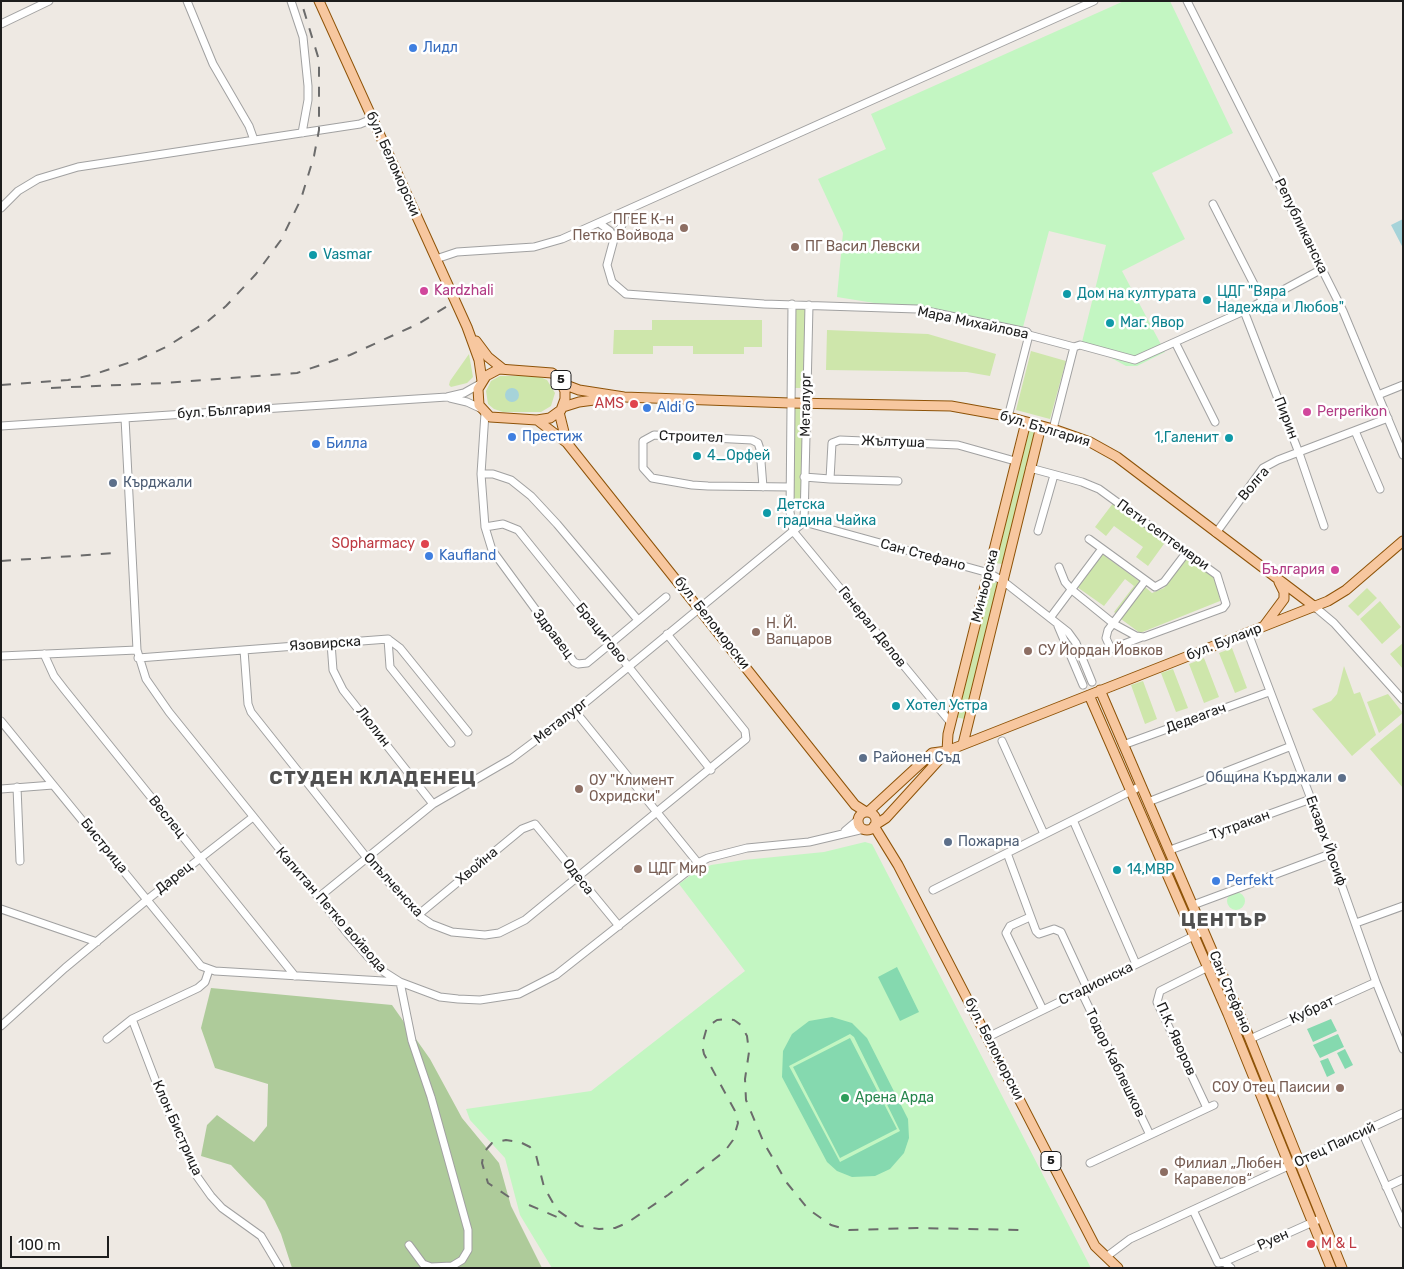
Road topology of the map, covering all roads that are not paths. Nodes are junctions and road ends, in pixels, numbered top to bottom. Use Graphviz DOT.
graph roads {
  1 [pos="49,1"];
  2 [pos="187,1"];
  3 [pos="291,1"];
  4 [pos="319,1"];
  5 [pos="1094,1"];
  6 [pos="1187,1"];
  7 [pos="1,24"];
  8 [pos="372,119"];
  9 [pos="302,133"];
  10 [pos="254,140"];
  11 [pos="1213,204"];
  12 [pos="1,208"];
  13 [pos="626,211"];
  14 [pos="599,223"];
  15 [pos="614,239"];
  16 [pos="436,259"];
  17 [pos="1322,268"];
  18 [pos="1262,300"];
  19 [pos="792,304"];
  20 [pos="809,305"];
  21 [pos="1244,311"];
  22 [pos="467,328"];
  23 [pos="1029,335"];
  24 [pos="1176,342"];
  25 [pos="1074,347"];
  26 [pos="503,369"];
  27 [pos="481,383"];
  28 [pos="563,384"];
  29 [pos="1403,385"];
  30 [pos="1378,395"];
  31 [pos="624,396"];
  32 [pos="447,397"];
  33 [pos="790,403"];
  34 [pos="807,404"];
  35 [pos="561,409"];
  36 [pos="484,412"];
  37 [pos="1008,417"];
  38 [pos="126,418"];
  39 [pos="496,418"];
  40 [pos="1388,418"];
  41 [pos="537,420"];
  42 [pos="1026,422"];
  43 [pos="1214,422"];
  44 [pos="1,426"];
  45 [pos="1041,426"];
  46 [pos="1052,429"];
  47 [pos="1356,431"];
  48 [pos="486,432"];
  49 [pos="567,443"];
  50 [pos="1299,453"];
  51 [pos="1403,455"];
  52 [pos="1015,461"];
  53 [pos="1030,468"];
  54 [pos="482,474"];
  55 [pos="1054,475"];
  56 [pos="804,476"];
  57 [pos="830,479"];
  58 [pos="898,482"];
  59 [pos="763,487"];
  60 [pos="790,487"];
  61 [pos="1380,489"];
  62 [pos="804,522"];
  63 [pos="1324,526"];
  64 [pos="485,530"];
  65 [pos="793,531"];
  66 [pos="1038,531"];
  67 [pos="1216,533"];
  68 [pos="1089,539"];
  69 [pos="1403,541"];
  70 [pos="1101,550"];
  71 [pos="1186,553"];
  72 [pos="1059,567"];
  73 [pos="988,573"];
  74 [pos="1278,579"];
  75 [pos="1003,581"];
  76 [pos="1145,581"];
  77 [pos="1072,590"];
  78 [pos="666,597"];
  79 [pos="1315,607"];
  80 [pos="700,608"];
  81 [pos="1050,618"];
  82 [pos="638,620"];
  83 [pos="1057,623"];
  84 [pos="1114,624"];
  85 [pos="1263,627"];
  86 [pos="1248,633"];
  87 [pos="667,634"];
  88 [pos="1144,637"];
  89 [pos="388,639"];
  90 [pos="331,643"];
  91 [pos="610,644"];
  92 [pos="137,650"];
  93 [pos="244,650"];
  94 [pos="44,654"];
  95 [pos="1,656"];
  96 [pos="138,658"];
  97 [pos="628,666"];
  98 [pos="1092,682"];
  99 [pos="1083,685"];
  100 [pos="1100,690"];
  101 [pos="1269,692"];
  102 [pos="1089,695"];
  103 [pos="1403,700"];
  104 [pos="575,711"];
  105 [pos="2,722"];
  106 [pos="951,724"];
  107 [pos="468,732"];
  108 [pos="1002,741"];
  109 [pos="450,743"];
  110 [pos="963,744"];
  111 [pos="1123,745"];
  112 [pos="1289,747"];
  113 [pos="948,751"];
  114 [pos="711,770"];
  115 [pos="53,784"];
  116 [pos="1141,786"];
  117 [pos="17,787"];
  118 [pos="1,789"];
  119 [pos="1131,790"];
  120 [pos="1311,799"];
  121 [pos="1148,802"];
  122 [pos="433,804"];
  123 [pos="855,805"];
  124 [pos="656,812"];
  125 [pos="867,812"];
  126 [pos="253,817"];
  127 [pos="858,819"];
  128 [pos="1073,820"];
  129 [pos="539,826"];
  130 [pos="874,826"];
  131 [pos="864,829"];
  132 [pos="838,834"];
  133 [pos="1044,834"];
  134 [pos="1170,850"];
  135 [pos="1007,853"];
  136 [pos="1330,854"];
  137 [pos="200,858"];
  138 [pos="367,858"];
  139 [pos="20,861"];
  140 [pos="698,863"];
  141 [pos="578,876"];
  142 [pos="933,890"];
  143 [pos="319,898"];
  144 [pos="148,899"];
  145 [pos="1193,905"];
  146 [pos="1403,906"];
  147 [pos="1,909"];
  148 [pos="418,915"];
  149 [pos="1030,917"];
  150 [pos="1356,923"];
  151 [pos="619,926"];
  152 [pos="1204,931"];
  153 [pos="1194,936"];
  154 [pos="97,942"];
  155 [pos="1136,964"];
  156 [pos="1208,967"];
  157 [pos="209,970"];
  158 [pos="295,976"];
  159 [pos="400,982"];
  160 [pos="1376,982"];
  161 [pos="1084,989"];
  162 [pos="1043,1010"];
  163 [pos="132,1019"];
  164 [pos="1,1026"];
  165 [pos="988,1037"];
  166 [pos="1250,1038"];
  167 [pos="107,1039"];
  168 [pos="1402,1044"];
  169 [pos="1262,1083"];
  170 [pos="1403,1113"];
  171 [pos="1362,1132"];
  172 [pos="1150,1135"];
  173 [pos="1090,1163"];
  174 [pos="1295,1164"];
  175 [pos="1403,1179"];
  176 [pos="1386,1187"];
  177 [pos="1193,1210"];
  178 [pos="1317,1220"];
  179 [pos="1403,1224"];
  180 [pos="408,1245"];
  181 [pos="1106,1257"];
  182 [pos="1218,1264"];
  183 [pos="280,1268"];
  184 [pos="1118,1268"];
  185 [pos="1231,1268"];
  186 [pos="1332,1268"];
  187 [pos="1342,1268"];
  1 -- 7 [label="street"];
  2 -- 10 [label="street"];
  3 -- 9 [label="street"];
  4 -- 8 [label="main road, бул. Беломорски"];
  5 -- 13 [label="street"];
  6 -- 17 [label="street, Републиканска"];
  8 -- 9 [label="street"];
  8 -- 16 [label="main road, бул. Беломорски"];
  9 -- 10 [label="street"];
  10 -- 12 [label="street"];
  11 -- 18 [label="street"];
  13 -- 14 [label="street"];
  13 -- 15 [label="street, Мара Михайлова"];
  14 -- 15 [label="street"];
  14 -- 16 [label="street"];
  15 -- 19 [label="street, Мара Михайлова"];
  16 -- 22 [label="main road, бул. Беломорски"];
  17 -- 18 [label="street, Мара Михайлова"];
  17 -- 30 [label="street, Републиканска"];
  18 -- 21 [label="street, Мара Михайлова"];
  19 -- 20 [label="street, Мара Михайлова"];
  19 -- 33 [label="street, Металург"];
  20 -- 23 [label="street, Мара Михайлова"];
  20 -- 34 [label="street, Металург"];
  21 -- 24 [label="street, Мара Михайлова"];
  21 -- 50 [label="street, Пирин"];
  22 -- 26 [label="main road, бул. Беломорски"];
  22 -- 27 [label="main road, бул. Беломорски"];
  23 -- 25 [label="street, Мара Михайлова"];
  23 -- 37 [label="street"];
  24 -- 25 [label="street, Мара Михайлова"];
  24 -- 43 [label="street"];
  25 -- 46 [label="street"];
  26 -- 27 [label="main road"];
  26 -- 28 [label="main road, 5"];
  27 -- 32 [label="street, бул. България"];
  27 -- 36 [label="main road"];
  28 -- 31 [label="main road, бул. България"];
  28 -- 35 [label="main road, 5"];
  29 -- 30 [label="street"];
  30 -- 40 [label="street, Републиканска"];
  31 -- 33 [label="main road, бул. България"];
  31 -- 35 [label="main road, бул. България"];
  32 -- 36 [label="street, бул. България"];
  32 -- 38 [label="street, бул. България"];
  33 -- 34 [label="main road, бул. България"];
  33 -- 60 [label="street, Металург"];
  34 -- 37 [label="main road, бул. България"];
  34 -- 56 [label="street, Металург"];
  35 -- 41 [label="main road"];
  35 -- 49 [label="main road, бул. Беломорски / 5"];
  36 -- 39 [label="main road"];
  36 -- 48 [label="street"];
  37 -- 42 [label="main road, бул. България"];
  38 -- 44 [label="street, бул. България"];
  38 -- 92 [label="street, Капитан Петко войвода"];
  39 -- 41 [label="main road"];
  39 -- 48 [label="street"];
  40 -- 47 [label="street, Волга"];
  40 -- 51 [label="street, Републиканска"];
  41 -- 49 [label="main road, бул. Беломорски / 5"];
  42 -- 45 [label="main road, бул. България"];
  42 -- 52 [label="main road, Миньорска"];
  45 -- 46 [label="main road, бул. България"];
  45 -- 53 [label="main road, Миньорска"];
  46 -- 67 [label="main road, бул. България"];
  47 -- 50 [label="street, Волга"];
  47 -- 61 [label="street"];
  48 -- 54 [label="street"];
  49 -- 80 [label="main road, бул. Беломорски / 5"];
  50 -- 63 [label="street, Пирин"];
  50 -- 67 [label="street, Волга"];
  52 -- 57 [label="street, Жълтуша"];
  52 -- 73 [label="main road, Миньорска"];
  53 -- 55 [label="street, Пети септември"];
  53 -- 75 [label="main road, Миньорска"];
  54 -- 64 [label="street"];
  54 -- 82 [label="street"];
  55 -- 66 [label="street"];
  55 -- 71 [label="street, Пети септември"];
  56 -- 57 [label="street"];
  56 -- 62 [label="street, Металург"];
  57 -- 58 [label="street"];
  59 -- 59 [label="street, Строител"];
  59 -- 60 [label="street, Строител"];
  60 -- 65 [label="street, Металург"];
  62 -- 65 [label="street, Металург"];
  62 -- 73 [label="street, Сан Стефано"];
  64 -- 91 [label="street, Брацигово"];
  64 -- 91 [label="street, Здравец"];
  65 -- 80 [label="street, Металург"];
  65 -- 106 [label="street, Генерал Делов"];
  67 -- 74 [label="main road, бул. България"];
  68 -- 70 [label="street"];
  69 -- 79 [label="main road, бул. Булаир"];
  70 -- 76 [label="street"];
  70 -- 77 [label="street"];
  71 -- 76 [label="street"];
  71 -- 88 [label="street, Пети септември"];
  72 -- 77 [label="street"];
  73 -- 75 [label="street, Сан Стефано"];
  73 -- 106 [label="main road, Миньорска"];
  74 -- 79 [label="main road, бул. България"];
  74 -- 85 [label="main road"];
  75 -- 81 [label="street, Сан Стефано"];
  75 -- 110 [label="main road, Миньорска"];
  76 -- 84 [label="street"];
  77 -- 81 [label="street"];
  77 -- 84 [label="street"];
  78 -- 82 [label="street, Здравец"];
  79 -- 85 [label="main road, бул. Булаир"];
  79 -- 103 [label="street, бул. България"];
  80 -- 87 [label="street, Металург"];
  80 -- 123 [label="main road, бул. Беломорски / 5"];
  81 -- 83 [label="street, Сан Стефано"];
  82 -- 91 [label="street, Здравец"];
  83 -- 98 [label="street, Сан Стефано"];
  83 -- 99 [label="street"];
  84 -- 88 [label="street"];
  84 -- 88 [label="street"];
  85 -- 86 [label="main road, бул. Булаир"];
  86 -- 100 [label="main road, бул. Булаир"];
  86 -- 101 [label="street, Екзарх Йосиф"];
  87 -- 97 [label="street, Металург"];
  87 -- 114 [label="street, Опълченска"];
  89 -- 90 [label="street, Язовирска"];
  89 -- 107 [label="street"];
  89 -- 109 [label="street"];
  90 -- 93 [label="street, Язовирска"];
  90 -- 122 [label="street, Люлин"];
  91 -- 97 [label="street, Брацигово"];
  92 -- 94 [label="street"];
  92 -- 96 [label="street, Капитан Петко войвода"];
  93 -- 96 [label="street, Язовирска"];
  93 -- 138 [label="street, Опълченска"];
  94 -- 95 [label="street"];
  94 -- 137 [label="street, Веслец"];
  96 -- 126 [label="street, Капитан Петко войвода"];
  97 -- 104 [label="street, Металург"];
  97 -- 114 [label="street, Брацигово"];
  100 -- 102 [label="main road, бул. Булаир"];
  100 -- 111 [label="main road, Сан Стефано"];
  101 -- 111 [label="street, Дедеагач"];
  101 -- 112 [label="street, Екзарх Йосиф"];
  102 -- 110 [label="main road, бул. Булаир"];
  102 -- 119 [label="main road, Сан Стефано"];
  104 -- 122 [label="street, Металург"];
  104 -- 124 [label="street"];
  105 -- 115 [label="street, Бистрица"];
  106 -- 113 [label="main road, Миньорска"];
  108 -- 133 [label="street"];
  110 -- 113 [label="main road, бул. Булаир"];
  111 -- 116 [label="main road, Сан Стефано"];
  112 -- 120 [label="street, Екзарх Йосиф"];
  112 -- 121 [label="street"];
  113 -- 125 [label="main road, бул. Булаир"];
  113 -- 130 [label="main road, бул. Булаир"];
  114 -- 124 [label="street, Опълченска"];
  115 -- 117 [label="street"];
  115 -- 144 [label="street, Бистрица"];
  116 -- 119 [label="street"];
  116 -- 121 [label="main road, Сан Стефано"];
  117 -- 118 [label="street"];
  117 -- 139 [label="street"];
  119 -- 128 [label="street"];
  119 -- 153 [label="main road, Сан Стефано"];
  120 -- 134 [label="street, Тутракан"];
  120 -- 136 [label="street, Екзарх Йосиф"];
  121 -- 134 [label="main road, Сан Стефано"];
  122 -- 138 [label="street, Металург"];
  123 -- 125 [label="main road, бул. Беломорски / 5"];
  123 -- 127 [label="main road, бул. Беломорски / 5"];
  124 -- 140 [label="street"];
  124 -- 141 [label="street, Опълченска"];
  125 -- 127 [label="main road"];
  125 -- 130 [label="main road, 5"];
  126 -- 137 [label="street, Дарец"];
  126 -- 143 [label="street, Капитан Петко войвода"];
  127 -- 131 [label="main road, 5"];
  127 -- 132 [label="street, Капитан Петко войвода"];
  128 -- 133 [label="street"];
  128 -- 155 [label="street"];
  129 -- 141 [label="street, Одеса"];
  129 -- 148 [label="street, Хвойна"];
  130 -- 131 [label="main road"];
  130 -- 165 [label="main road, бул. Беломорски / 5"];
  131 -- 132 [label="street, Капитан Петко войвода"];
  132 -- 140 [label="street, Капитан Петко войвода"];
  133 -- 135 [label="street"];
  134 -- 145 [label="main road, Сан Стефано"];
  135 -- 142 [label="street"];
  135 -- 149 [label="street, Тодор Каблешков"];
  136 -- 145 [label="street"];
  136 -- 150 [label="street, Екзарх Йосиф"];
  137 -- 144 [label="street, Дарец"];
  137 -- 158 [label="street, Веслец"];
  138 -- 143 [label="street, Металург"];
  138 -- 148 [label="street, Опълченска"];
  140 -- 151 [label="street, Капитан Петко войвода"];
  141 -- 148 [label="street, Опълченска"];
  141 -- 151 [label="street, Одеса"];
  143 -- 159 [label="street, Капитан Петко войвода"];
  144 -- 154 [label="street, Дарец"];
  144 -- 157 [label="street, Бистрица"];
  145 -- 152 [label="main road, Сан Стефано"];
  146 -- 150 [label="street"];
  147 -- 154 [label="street"];
  149 -- 161 [label="street, Тодор Каблешков"];
  149 -- 162 [label="street"];
  150 -- 160 [label="street, Екзарх Йосиф"];
  151 -- 159 [label="street, Капитан Петко войвода"];
  152 -- 153 [label="street, Стадионска"];
  152 -- 166 [label="main road, Сан Стефано"];
  153 -- 155 [label="street, Стадионска"];
  153 -- 156 [label="main road, Сан Стефано"];
  154 -- 164 [label="street, Дарец"];
  155 -- 161 [label="street, Стадионска"];
  156 -- 169 [label="main road, Сан Стефано"];
  156 -- 172 [label="street, П.К. Яворов"];
  157 -- 158 [label="street"];
  157 -- 163 [label="street"];
  158 -- 159 [label="street"];
  159 -- 180 [label="street"];
  160 -- 166 [label="street, Кубрат"];
  160 -- 168 [label="street, Екзарх Йосиф"];
  161 -- 162 [label="street, Стадионска"];
  161 -- 172 [label="street, Тодор Каблешков"];
  162 -- 165 [label="street, Стадионска"];
  163 -- 167 [label="street"];
  163 -- 183 [label="street, Клон Бистрица"];
  165 -- 181 [label="main road, бул. Беломорски / 5"];
  166 -- 169 [label="main road, Сан Стефано"];
  169 -- 174 [label="main road, Сан Стефано"];
  170 -- 171 [label="street, Отец Паисий"];
  171 -- 174 [label="street, Отец Паисий"];
  171 -- 176 [label="street"];
  172 -- 173 [label="street"];
  174 -- 177 [label="street, Отец Паисий"];
  174 -- 178 [label="main road, Сан Стефано"];
  175 -- 176 [label="street"];
  176 -- 179 [label="street"];
  177 -- 181 [label="street, Отец Паисий"];
  177 -- 182 [label="street"];
  178 -- 182 [label="street, Руен"];
  178 -- 186 [label="main road, Сан Стефано"];
  178 -- 187 [label="main road, Сан Стефано"];
  181 -- 184 [label="main road, бул. Беломорски / 5"];
  182 -- 185 [label="street"];
}
